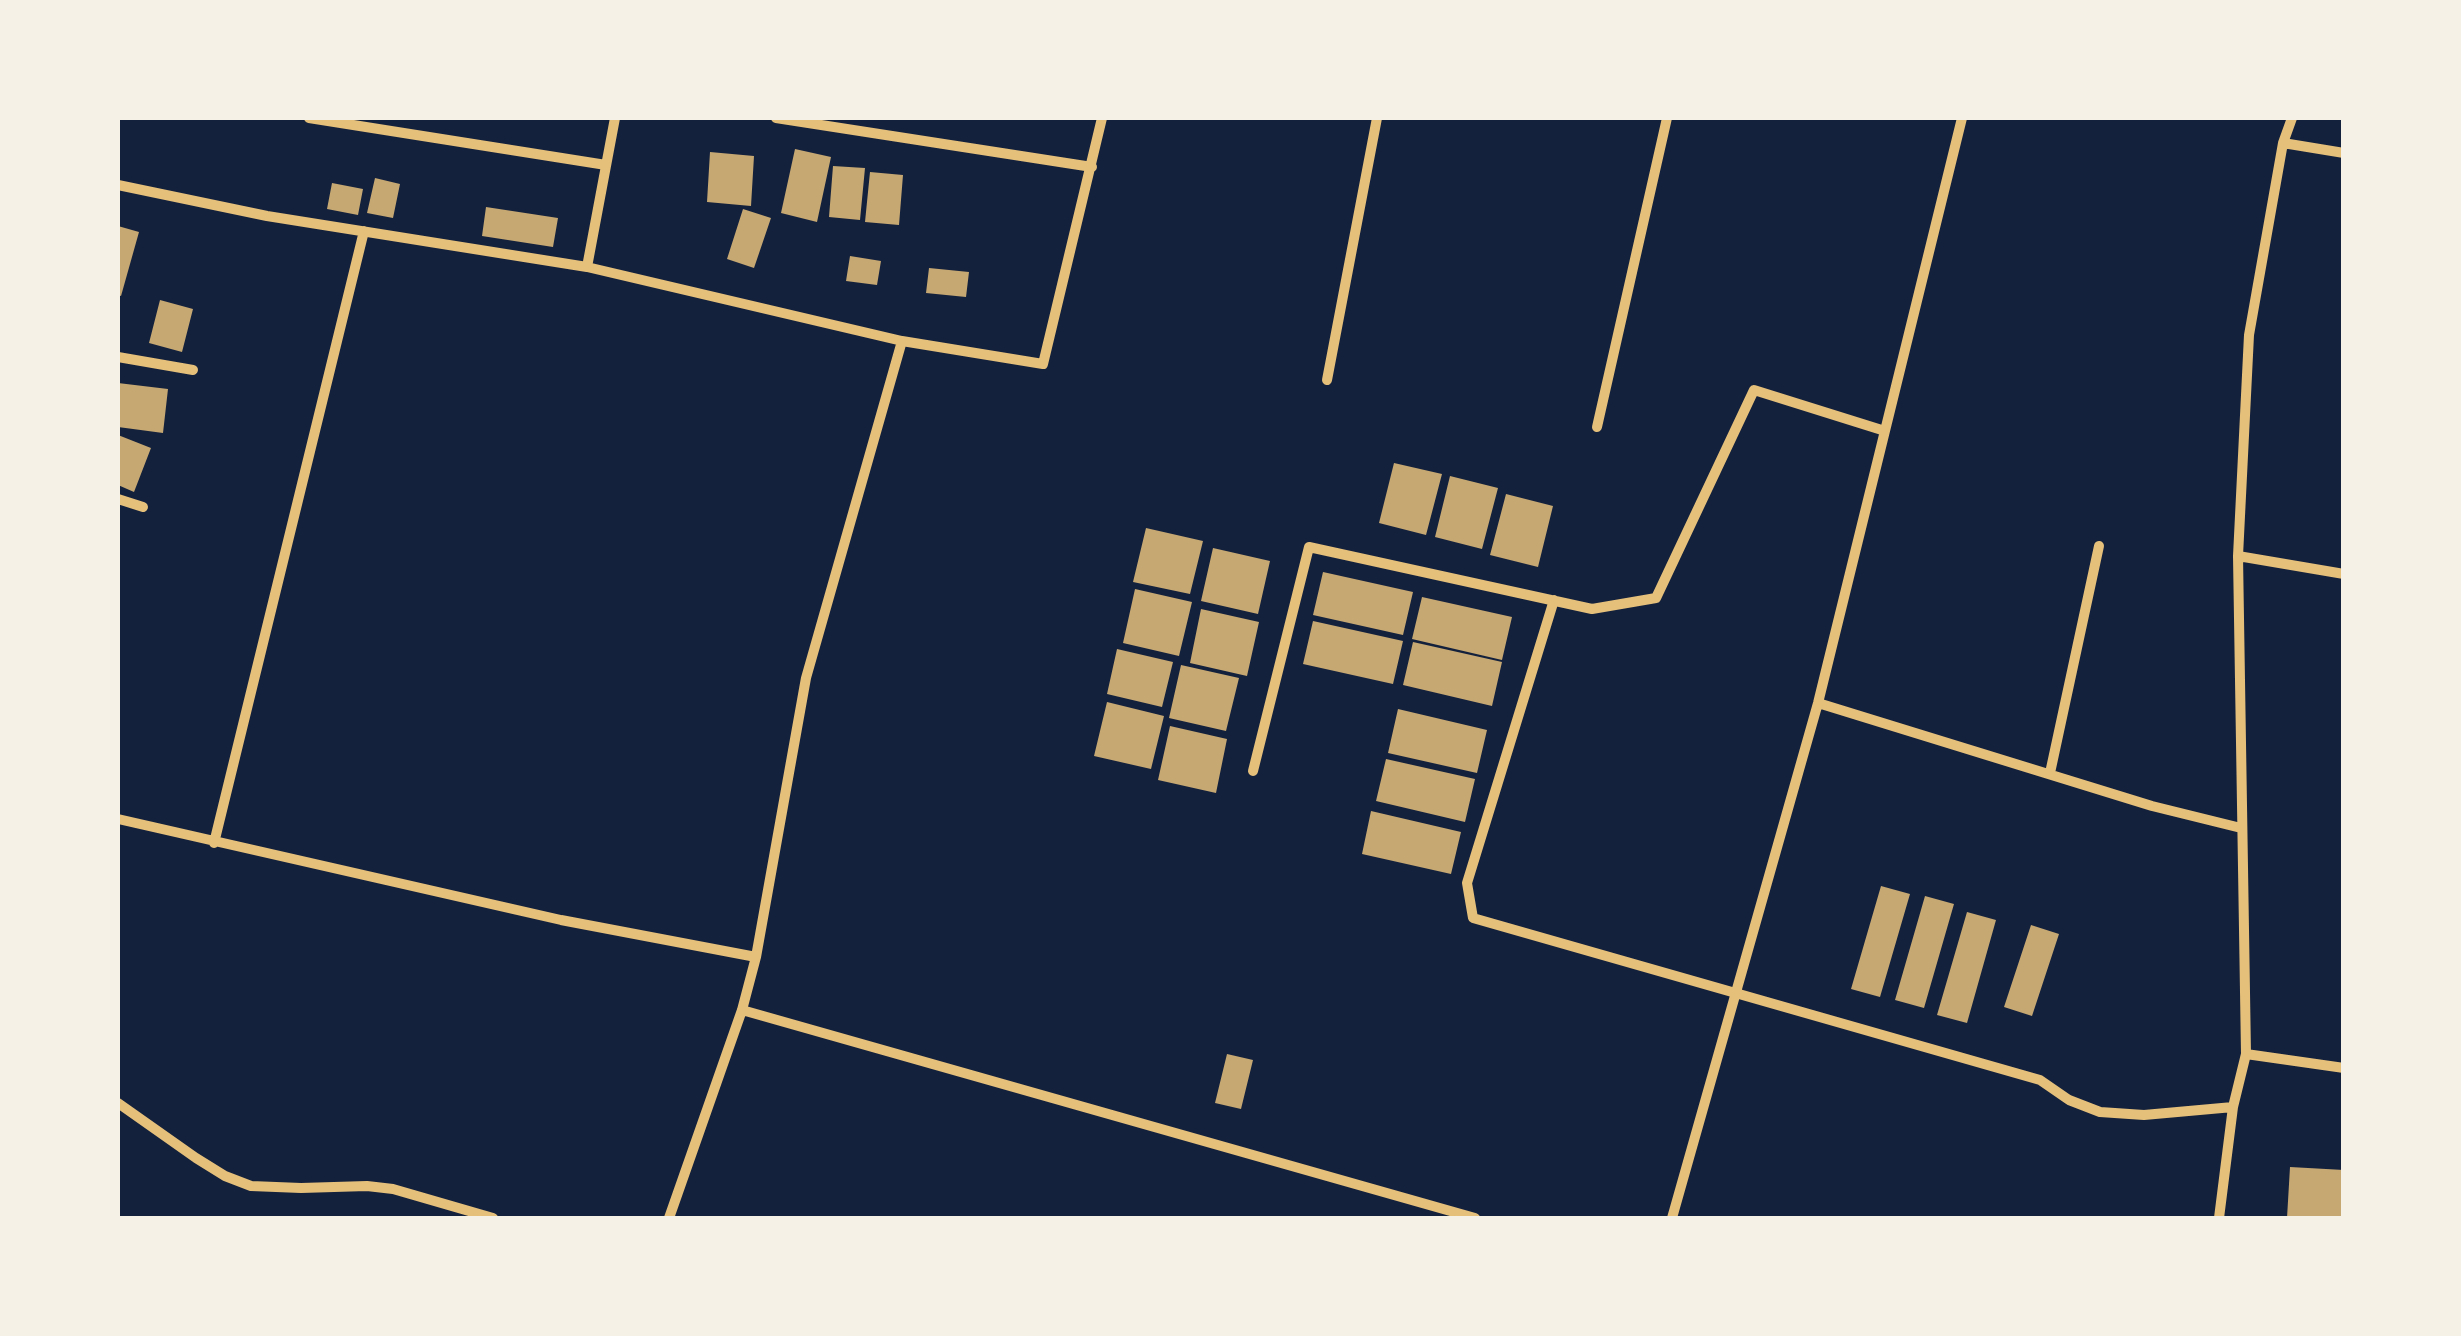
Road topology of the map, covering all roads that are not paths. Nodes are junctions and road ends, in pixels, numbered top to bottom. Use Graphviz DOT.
graph roads {
  1 [pos="310,118"];
  2 [pos="615,118"];
  3 [pos="776,118"];
  4 [pos="1102,118"];
  5 [pos="1376,118"];
  6 [pos="1667,118"];
  7 [pos="1962,118"];
  8 [pos="2292,118"];
  9 [pos="2282,143"];
  10 [pos="2344,153"];
  11 [pos="606,165"];
  12 [pos="1092,167"];
  13 [pos="118,185"];
  14 [pos="364,231"];
  15 [pos="586,267"];
  16 [pos="902,341"];
  17 [pos="118,357"];
  18 [pos="193,370"];
  19 [pos="1327,380"];
  20 [pos="1597,426"];
  21 [pos="1884,432"];
  22 [pos="118,499"];
  23 [pos="143,507"];
  24 [pos="2099,546"];
  25 [pos="2238,556"];
  26 [pos="2344,574"];
  27 [pos="1554,600"];
  28 [pos="1818,703"];
  29 [pos="1253,771"];
  30 [pos="2050,773"];
  31 [pos="118,819"];
  32 [pos="2241,828"];
  33 [pos="214,843"];
  34 [pos="756,957"];
  35 [pos="1735,992"];
  36 [pos="742,1010"];
  37 [pos="2246,1054"];
  38 [pos="2344,1068"];
  39 [pos="118,1103"];
  40 [pos="2233,1107"];
  41 [pos="493,1218"];
  42 [pos="668,1218"];
  43 [pos="1474,1218"];
  44 [pos="1672,1218"];
  45 [pos="2219,1218"];
  1 -- 11 [label="street"];
  2 -- 11 [label="street"];
  3 -- 12 [label="street"];
  4 -- 12 [label="street"];
  5 -- 19 [label="street"];
  6 -- 20 [label="street"];
  7 -- 21 [label="street"];
  8 -- 9 [label="street"];
  9 -- 10 [label="street"];
  9 -- 25 [label="street"];
  11 -- 15 [label="street"];
  12 -- 16 [label="street"];
  13 -- 14 [label="street"];
  14 -- 15 [label="street"];
  14 -- 33 [label="street"];
  15 -- 16 [label="street"];
  16 -- 34 [label="street"];
  17 -- 18 [label="street"];
  21 -- 27 [label="street"];
  21 -- 28 [label="street"];
  22 -- 23 [label="street"];
  24 -- 30 [label="street"];
  25 -- 26 [label="street"];
  25 -- 32 [label="street"];
  27 -- 29 [label="street"];
  27 -- 35 [label="street"];
  28 -- 30 [label="street"];
  28 -- 35 [label="street"];
  30 -- 32 [label="street"];
  31 -- 33 [label="street"];
  32 -- 37 [label="street"];
  33 -- 34 [label="street"];
  34 -- 36 [label="street"];
  35 -- 40 [label="street"];
  35 -- 44 [label="street"];
  36 -- 42 [label="street"];
  36 -- 43 [label="street"];
  37 -- 38 [label="street"];
  37 -- 40 [label="street"];
  39 -- 41 [label="street"];
  40 -- 45 [label="street"];
}
